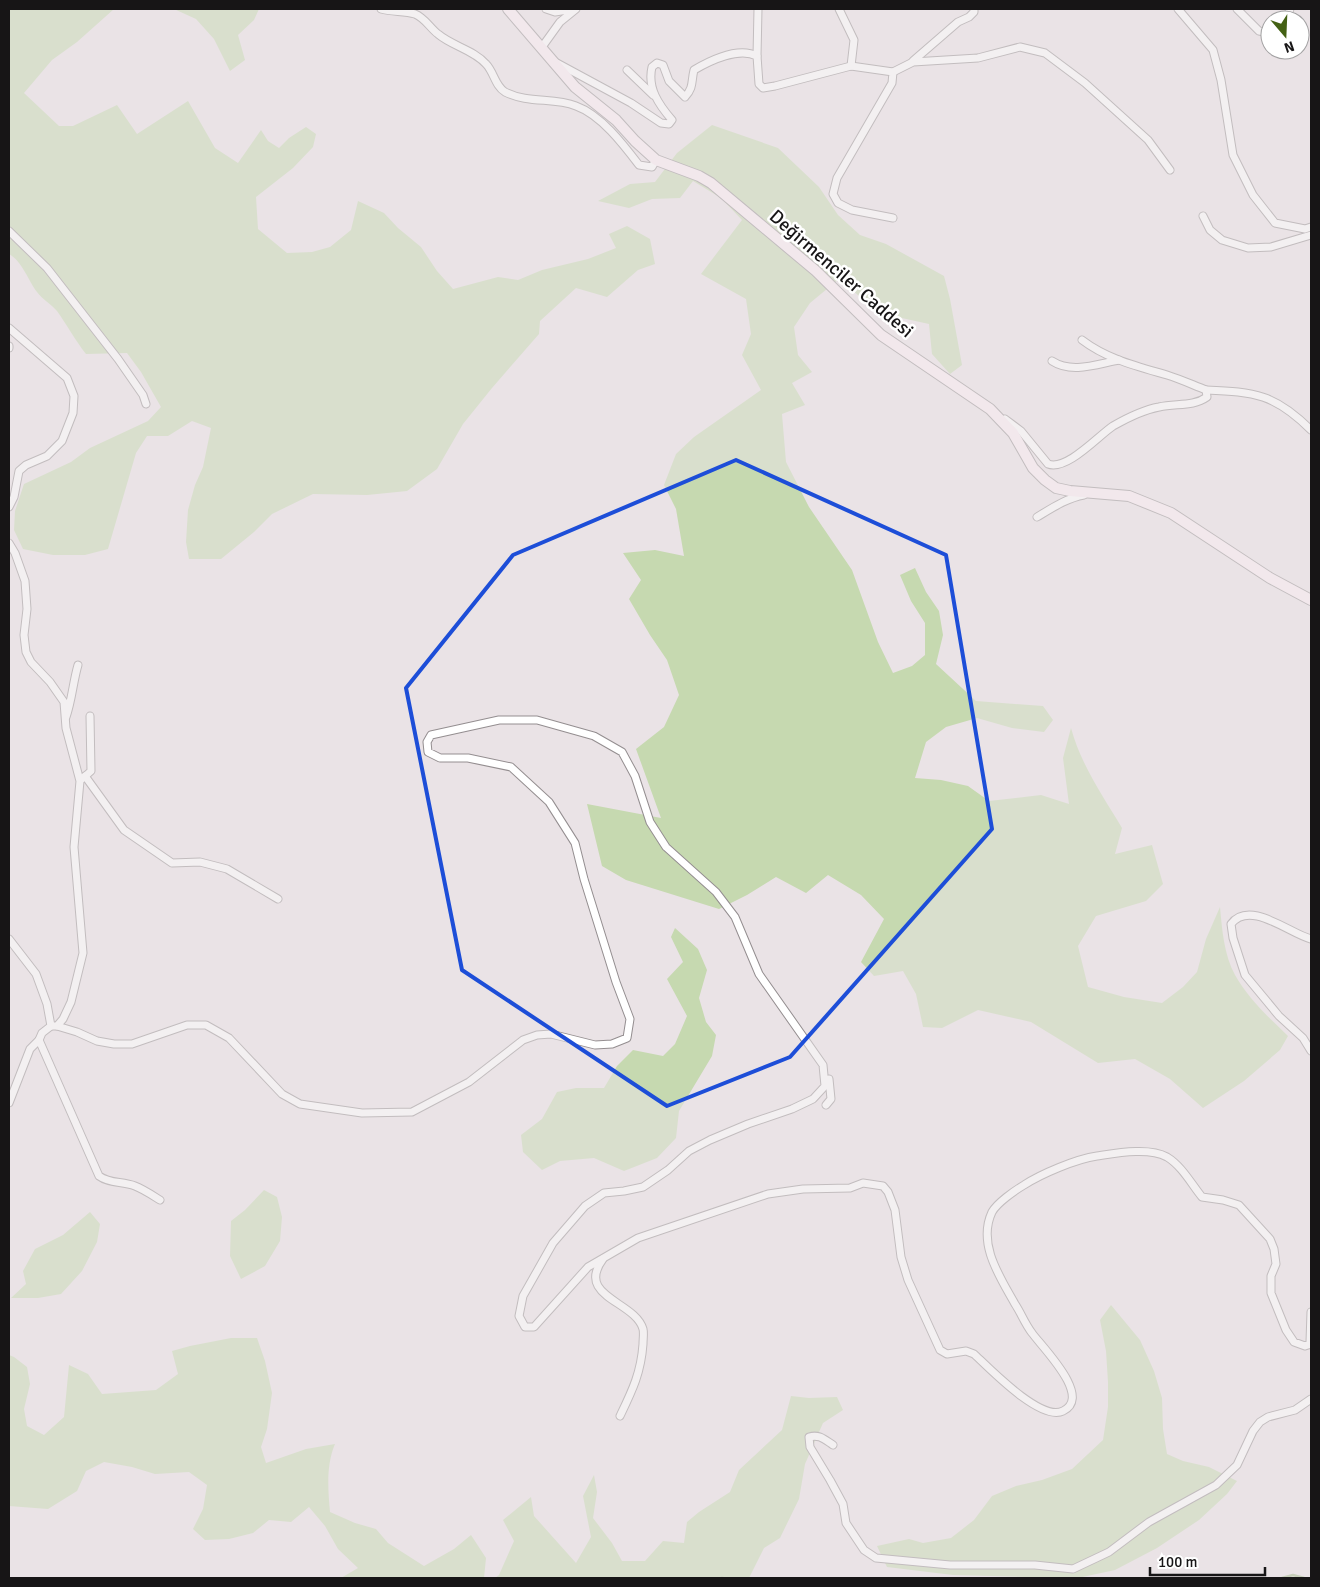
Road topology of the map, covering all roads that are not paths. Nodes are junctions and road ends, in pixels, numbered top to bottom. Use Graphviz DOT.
graph roads {
  1 [pos="381,9"];
  2 [pos="508,9"];
  3 [pos="546,9"];
  4 [pos="575,9"];
  5 [pos="758,9"];
  6 [pos="839,9"];
  7 [pos="974,9"];
  8 [pos="1178,9"];
  9 [pos="1237,9"];
  10 [pos="1260,31"];
  11 [pos="542,47"];
  12 [pos="757,56"];
  13 [pos="552,60"];
  14 [pos="913,62"];
  15 [pos="851,66"];
  16 [pos="627,70"];
  17 [pos="893,72"];
  18 [pos="656,97"];
  19 [pos="656,160"];
  20 [pos="1170,170"];
  21 [pos="1203,216"];
  22 [pos="893,218"];
  23 [pos="1311,227"];
  24 [pos="9,231"];
  25 [pos="1311,235"];
  26 [pos="9,328"];
  27 [pos="1082,340"];
  28 [pos="1122,360"];
  29 [pos="1052,361"];
  30 [pos="1206,390"];
  31 [pos="146,404"];
  32 [pos="990,409"];
  33 [pos="1311,430"];
  34 [pos="1094,493"];
  35 [pos="9,508"];
  36 [pos="1037,517"];
  37 [pos="9,543"];
  38 [pos="1311,600"];
  39 [pos="78,665"];
  40 [pos="90,716"];
  41 [pos="66,720"];
  42 [pos="82,778"];
  43 [pos="278,899"];
  44 [pos="9,939"];
  45 [pos="1311,939"];
  46 [pos="54,1026"];
  47 [pos="39,1040"];
  48 [pos="1311,1050"];
  49 [pos="823,1065"];
  50 [pos="9,1103"];
  51 [pos="826,1105"];
  52 [pos="160,1200"];
  53 [pos="605,1257"];
  54 [pos="1311,1312"];
  55 [pos="1311,1344"];
  56 [pos="1311,1399"];
  57 [pos="620,1416"];
  58 [pos="833,1445"];
  1 -- 19 [label="street"];
  2 -- 11 [label="main road, Değirmenciler Caddesi"];
  3 -- 4 [label="street"];
  4 -- 11 [label="street"];
  5 -- 12 [label="street"];
  6 -- 15 [label="street"];
  7 -- 14 [label="street"];
  8 -- 23 [label="street"];
  9 -- 10 [label="street"];
  11 -- 13 [label="main road, Değirmenciler Caddesi"];
  12 -- 15 [label="street"];
  12 -- 18 [label="street"];
  13 -- 18 [label="street"];
  13 -- 19 [label="main road, Değirmenciler Caddesi"];
  14 -- 17 [label="street"];
  14 -- 20 [label="street"];
  15 -- 17 [label="street"];
  16 -- 18 [label="street"];
  17 -- 22 [label="street"];
  19 -- 32 [label="main road, Değirmenciler Caddesi"];
  21 -- 25 [label="street"];
  24 -- 31 [label="street"];
  26 -- 35 [label="street"];
  27 -- 28 [label="street"];
  28 -- 29 [label="street"];
  28 -- 30 [label="street"];
  30 -- 32 [label="street"];
  30 -- 33 [label="street"];
  32 -- 34 [label="main road, Değirmenciler Caddesi"];
  34 -- 36 [label="street"];
  34 -- 38 [label="main road, Değirmenciler Caddesi"];
  37 -- 41 [label="street"];
  39 -- 41 [label="street"];
  40 -- 42 [label="street"];
  41 -- 42 [label="street"];
  42 -- 43 [label="street"];
  42 -- 46 [label="street"];
  44 -- 46 [label="street"];
  45 -- 48 [label="street"];
  46 -- 47 [label="street"];
  46 -- 49 [label="street"];
  47 -- 50 [label="street"];
  47 -- 52 [label="street"];
  49 -- 51 [label="street"];
  49 -- 53 [label="street"];
  53 -- 55 [label="street"];
  53 -- 57 [label="street"];
  54 -- 55 [label="street"];
  56 -- 58 [label="street"];
}
